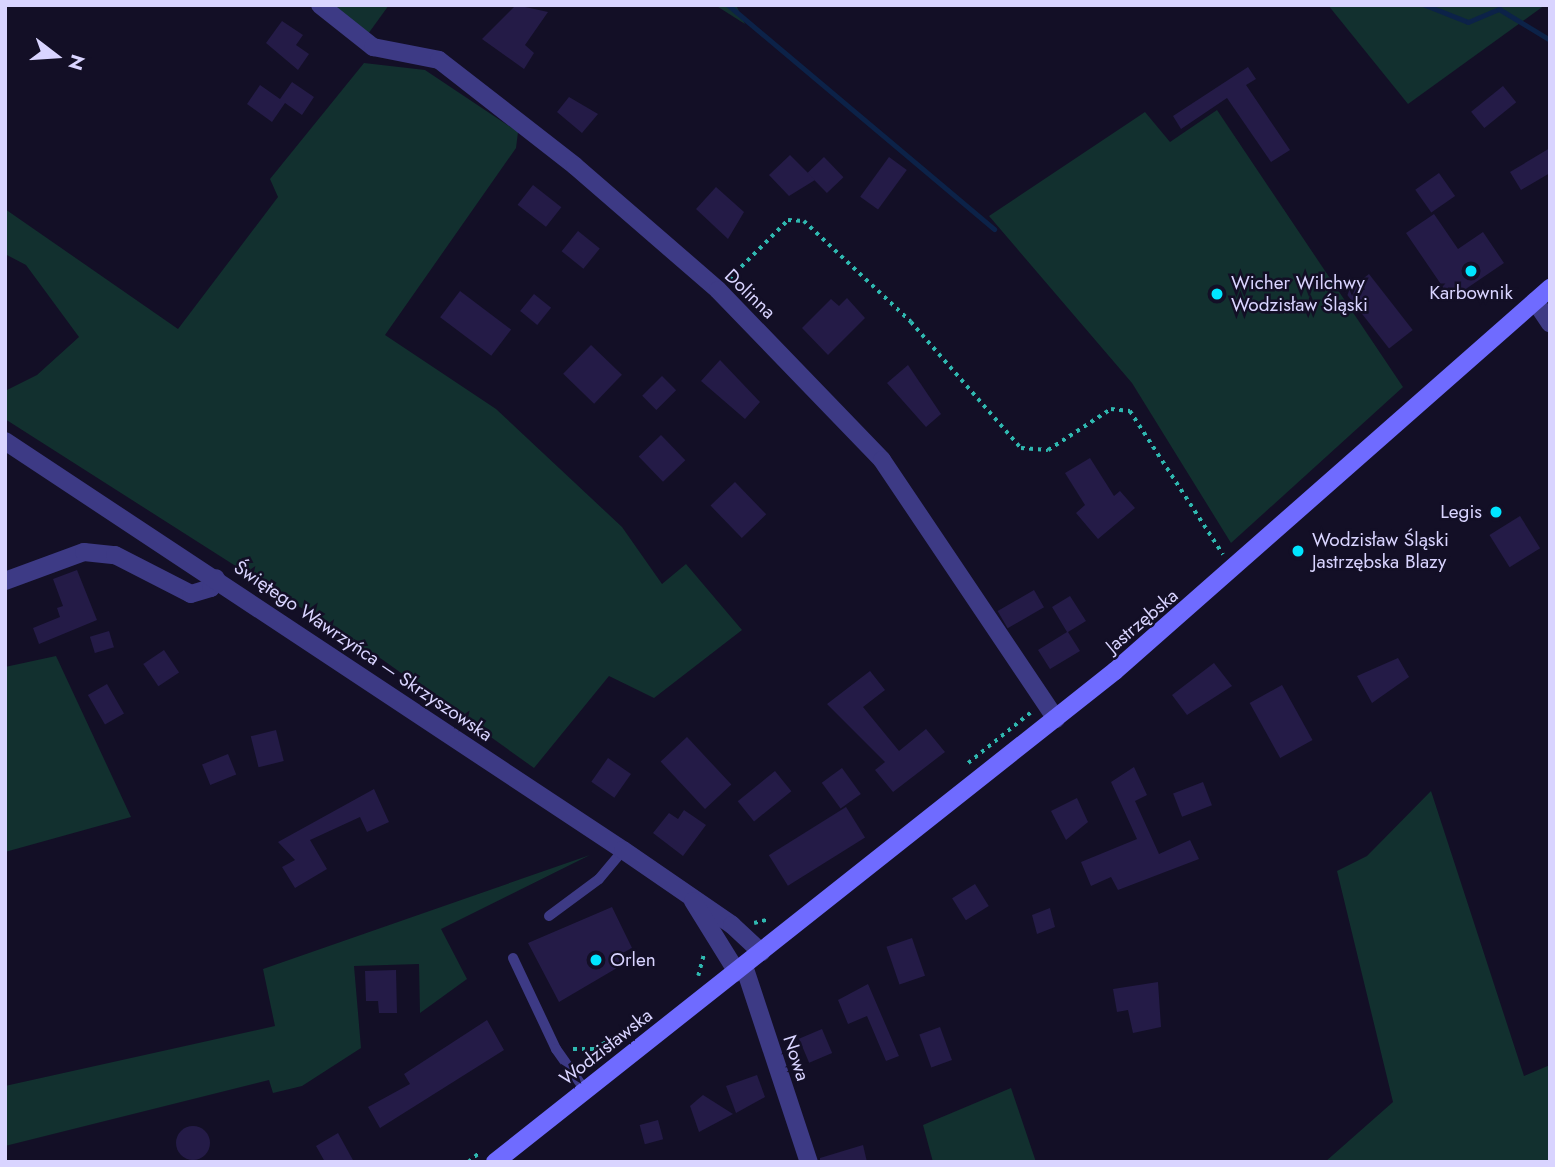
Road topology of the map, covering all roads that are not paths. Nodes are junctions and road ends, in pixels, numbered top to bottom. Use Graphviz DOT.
graph roads {
  1 [pos="320,5"];
  2 [pos="1550,288"];
  3 [pos="1535,301"];
  4 [pos="1550,323"];
  5 [pos="5,441"];
  6 [pos="216,578"];
  7 [pos="5,581"];
  8 [pos="1056,719"];
  9 [pos="623,850"];
  10 [pos="693,901"];
  11 [pos="549,916"];
  12 [pos="761,952"];
  13 [pos="513,958"];
  14 [pos="740,969"];
  15 [pos="585,1090"];
  16 [pos="495,1162"];
  17 [pos="809,1162"];
  1 -- 8 [label="street, Dolinna"];
  2 -- 3 [label="main road, Jastrzębska"];
  3 -- 4 [label="street"];
  3 -- 8 [label="main road, Jastrzębska"];
  5 -- 6 [label="street, Świętego Wawrzyńca — Skrzyszowska"];
  6 -- 7 [label="street"];
  6 -- 9 [label="street, Świętego Wawrzyńca — Skrzyszowska"];
  8 -- 12 [label="main road, Jastrzębska"];
  9 -- 10 [label="street, Świętego Wawrzyńca — Skrzyszowska"];
  9 -- 11 [label="lane"];
  10 -- 12 [label="street, Świętego Wawrzyńca — Skrzyszowska"];
  10 -- 14 [label="street, Nowa"];
  12 -- 14 [label="main road, Jastrzębska"];
  13 -- 15 [label="lane"];
  14 -- 15 [label="main road, Wodzisławska"];
  14 -- 17 [label="street, Nowa"];
  15 -- 16 [label="main road, Wodzisławska"];
}
